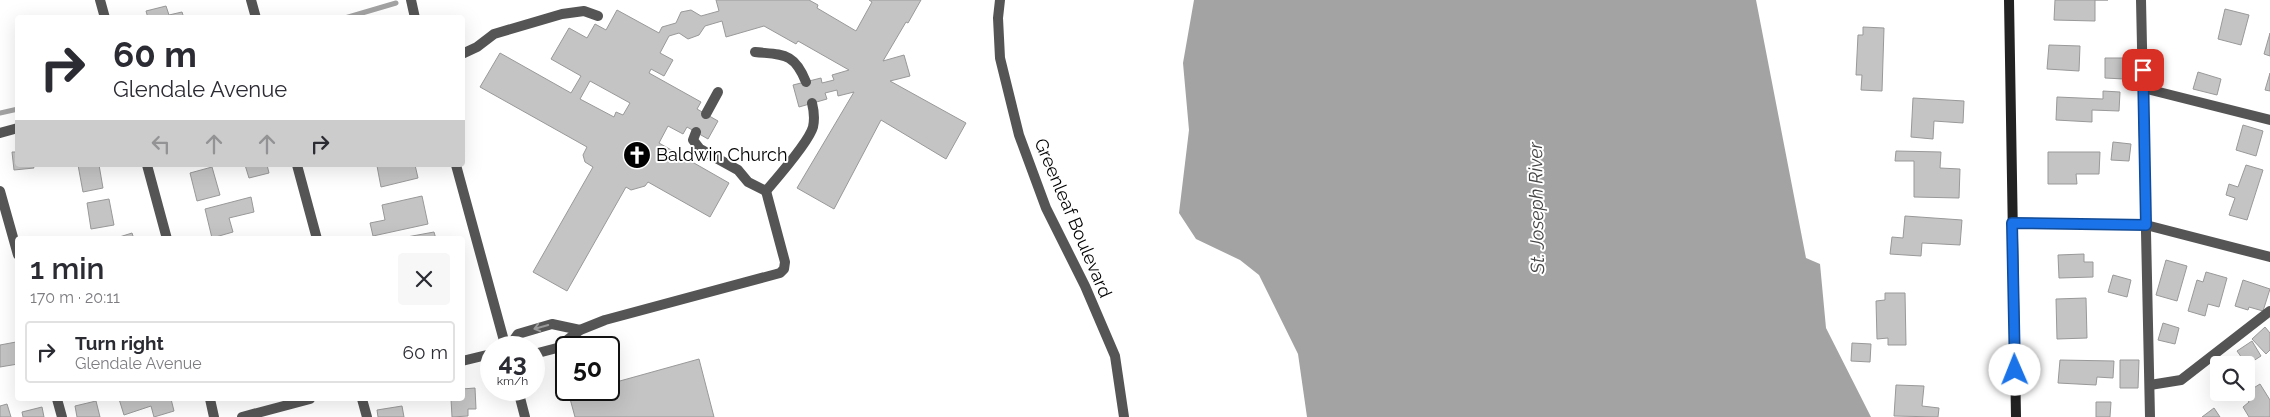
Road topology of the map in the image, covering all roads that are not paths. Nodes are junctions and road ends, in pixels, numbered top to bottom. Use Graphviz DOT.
graph roads {
  1 [pos="100,0"];
  2 [pos="251,0"];
  3 [pos="411,0"];
  4 [pos="1000,0"];
  5 [pos="2009,0"];
  6 [pos="2141,0"];
  7 [pos="104,15"];
  8 [pos="255,15"];
  9 [pos="415,15"];
  10 [pos="598,16"];
  11 [pos="755,52"];
  12 [pos="465,53"];
  13 [pos="806,82"];
  14 [pos="2143,88"];
  15 [pos="718,92"];
  16 [pos="812,103"];
  17 [pos="706,114"];
  18 [pos="2270,120"];
  19 [pos="15,129"];
  20 [pos="696,132"];
  21 [pos="0,133"];
  22 [pos="148,167"];
  23 [pos="298,167"];
  24 [pos="457,167"];
  25 [pos="0,191"];
  26 [pos="766,191"];
  27 [pos="2012,223"];
  28 [pos="2146,225"];
  29 [pos="166,236"];
  30 [pos="316,236"];
  31 [pos="15,244"];
  32 [pos="2270,257"];
  33 [pos="2270,311"];
  34 [pos="580,330"];
  35 [pos="504,336"];
  36 [pos="516,336"];
  37 [pos="545,351"];
  38 [pos="480,357"];
  39 [pos="465,360"];
  40 [pos="2150,385"];
  41 [pos="58,401"];
  42 [pos="210,401"];
  43 [pos="302,401"];
  44 [pos="363,401"];
  45 [pos="521,401"];
  46 [pos="62,417"];
  47 [pos="214,417"];
  48 [pos="242,417"];
  49 [pos="367,417"];
  50 [pos="526,417"];
  51 [pos="1124,417"];
  52 [pos="2016,417"];
  53 [pos="2150,417"];
  1 -- 7 [label="street"];
  2 -- 8 [label="street"];
  3 -- 9 [label="street"];
  4 -- 51 [label="street, Greenleaf Boulevard"];
  5 -- 27 [label="main road"];
  6 -- 14 [label="street"];
  10 -- 12 [label="street"];
  11 -- 13 [label="street"];
  14 -- 18 [label="street"];
  14 -- 28 [label="street"];
  15 -- 17 [label="street"];
  16 -- 26 [label="street"];
  19 -- 21 [label="street"];
  20 -- 26 [label="street"];
  22 -- 29 [label="street"];
  23 -- 30 [label="street"];
  24 -- 35 [label="street"];
  25 -- 31 [label="street"];
  26 -- 34 [label="street"];
  27 -- 28 [label="street"];
  27 -- 52 [label="main road"];
  28 -- 32 [label="street"];
  28 -- 40 [label="street"];
  33 -- 40 [label="street"];
  34 -- 36 [label="street, one-way"];
  34 -- 37 [label="street"];
  38 -- 39 [label="street"];
  40 -- 53 [label="street"];
  41 -- 46 [label="street"];
  42 -- 47 [label="street"];
  43 -- 48 [label="street"];
  44 -- 49 [label="street"];
  45 -- 50 [label="street"];
}
